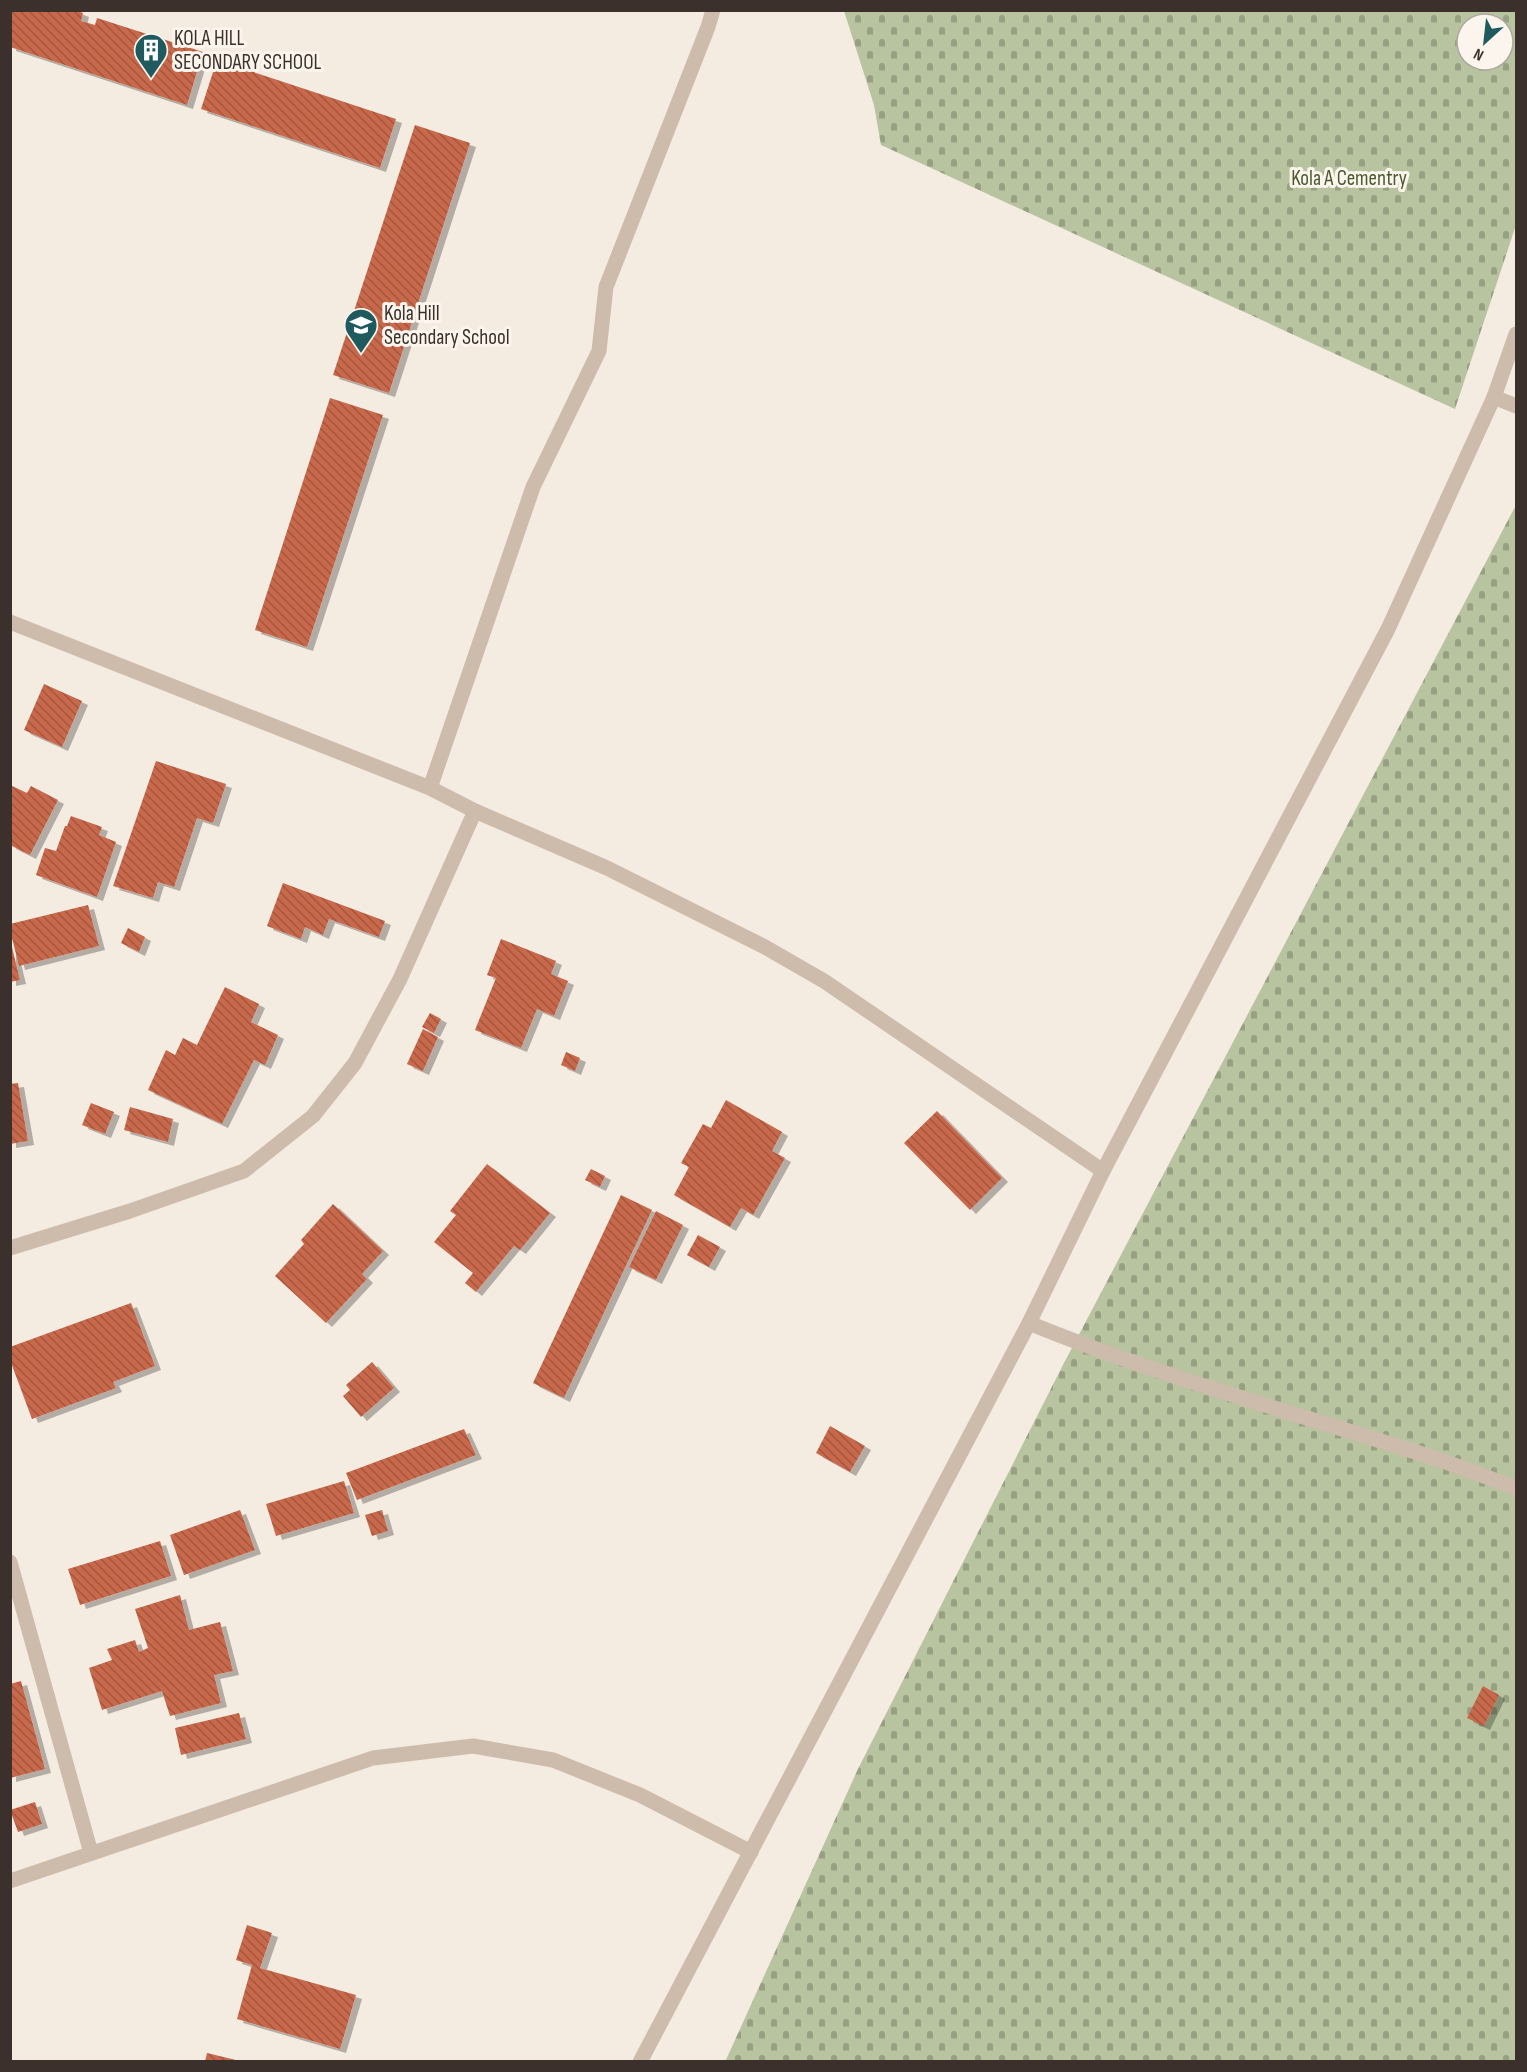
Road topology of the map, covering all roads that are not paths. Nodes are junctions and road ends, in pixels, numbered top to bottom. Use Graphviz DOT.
graph roads {
  1 [pos="713,10"];
  2 [pos="1516,334"];
  3 [pos="1494,397"];
  4 [pos="1516,406"];
  5 [pos="10,622"];
  6 [pos="430,788"];
  7 [pos="475,811"];
  8 [pos="1102,1171"];
  9 [pos="10,1248"];
  10 [pos="1029,1323"];
  11 [pos="1516,1488"];
  12 [pos="10,1562"];
  13 [pos="751,1852"];
  14 [pos="91,1853"];
  15 [pos="10,1881"];
  16 [pos="640,2061"];
  1 -- 6 [label="street"];
  2 -- 3 [label="street"];
  3 -- 4 [label="street"];
  3 -- 8 [label="street"];
  5 -- 6 [label="street"];
  6 -- 7 [label="street"];
  7 -- 8 [label="street"];
  7 -- 9 [label="street"];
  8 -- 10 [label="street"];
  10 -- 11 [label="street"];
  10 -- 13 [label="street"];
  12 -- 14 [label="street"];
  13 -- 14 [label="street"];
  13 -- 16 [label="street"];
  14 -- 15 [label="street"];
}
